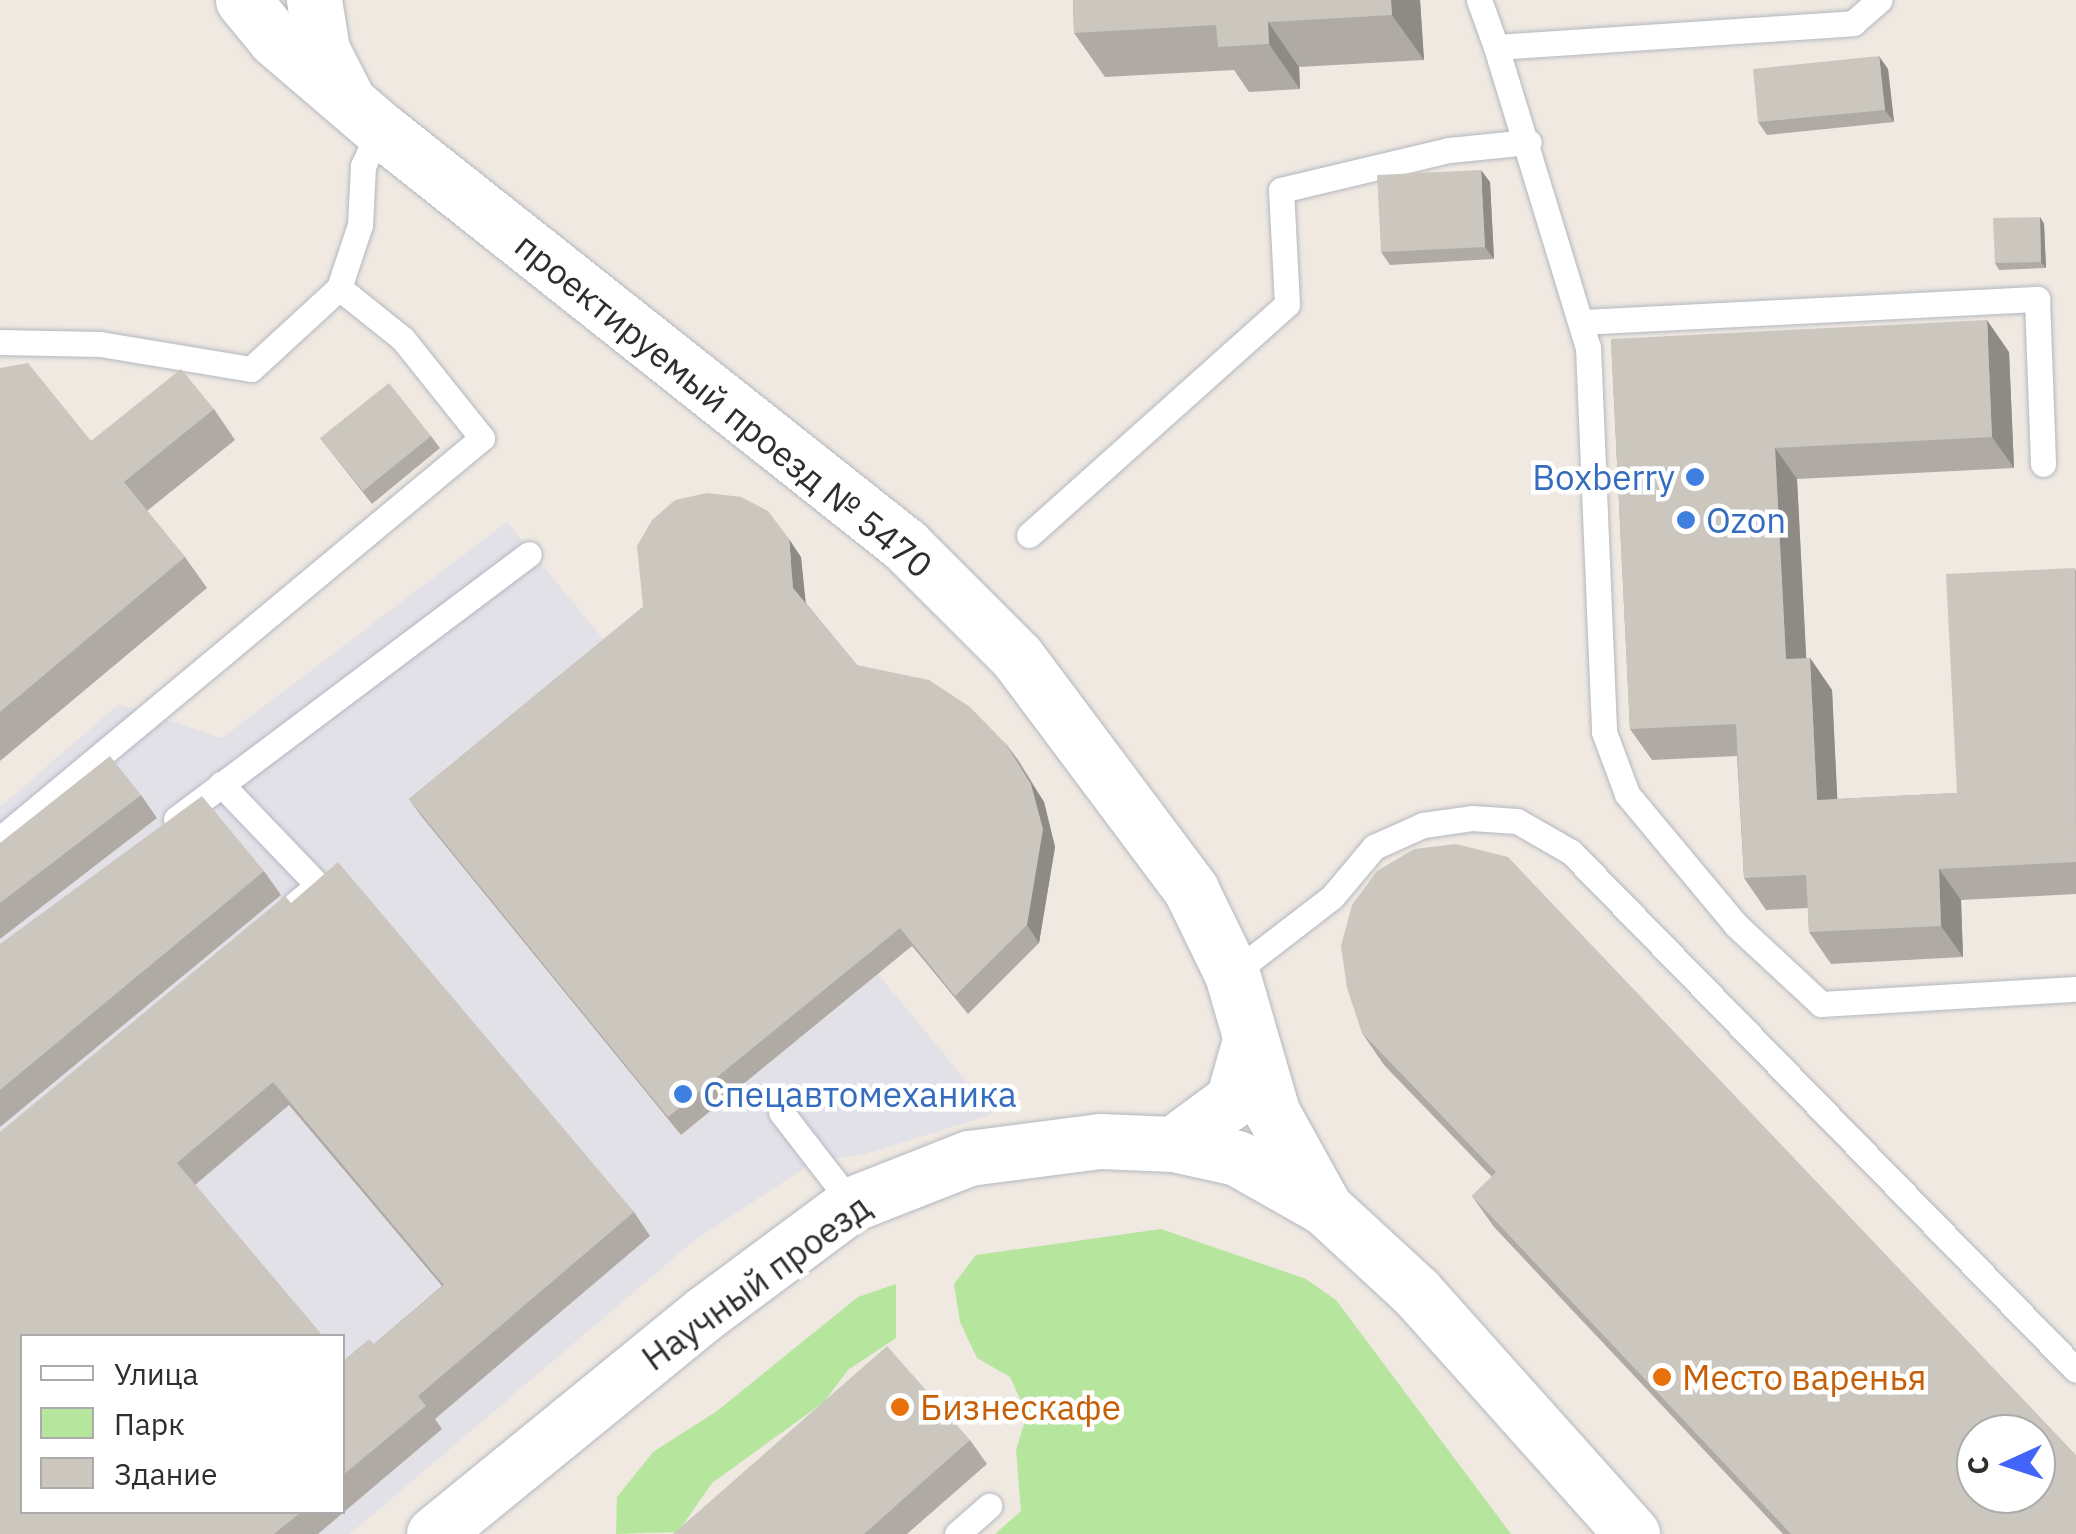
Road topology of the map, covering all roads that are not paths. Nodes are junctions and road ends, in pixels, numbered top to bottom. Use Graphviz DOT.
graph roads {
  1 [pos="243,0"];
  2 [pos="314,0"];
  3 [pos="1479,0"];
  4 [pos="1878,0"];
  5 [pos="1496,47"];
  6 [pos="364,115"];
  7 [pos="1529,142"];
  8 [pos="339,288"];
  9 [pos="1582,322"];
  10 [pos="0,342"];
  11 [pos="2043,464"];
  12 [pos="1029,535"];
  13 [pos="529,554"];
  14 [pos="222,784"];
  15 [pos="0,839"];
  16 [pos="148,842"];
  17 [pos="273,922"];
  18 [pos="1232,974"];
  19 [pos="2076,989"];
  20 [pos="1249,1044"];
  21 [pos="781,1112"];
  22 [pos="1173,1144"];
  23 [pos="852,1204"];
  24 [pos="1325,1208"];
  25 [pos="2076,1370"];
  26 [pos="989,1506"];
  27 [pos="434,1534"];
  28 [pos="957,1534"];
  29 [pos="1632,1534"];
  1 -- 6 [label="street, проектируемый проезд № 5470"];
  2 -- 6 [label="street, проектируемый проезд № 5470"];
  3 -- 5 [label="lane"];
  4 -- 5 [label="lane"];
  5 -- 7 [label="lane"];
  6 -- 8 [label="lane"];
  6 -- 18 [label="street, проектируемый проезд № 5470"];
  7 -- 9 [label="lane"];
  7 -- 12 [label="lane"];
  8 -- 10 [label="lane"];
  8 -- 15 [label="lane"];
  9 -- 11 [label="lane"];
  9 -- 19 [label="lane"];
  13 -- 14 [label="lane"];
  14 -- 16 [label="lane"];
  14 -- 17 [label="lane"];
  18 -- 20 [label="street, проектируемый проезд № 5470"];
  18 -- 25 [label="lane"];
  20 -- 22 [label="street, проектируемый проезд № 5470"];
  20 -- 24 [label="street, проектируемый проезд № 5470"];
  21 -- 23 [label="lane"];
  22 -- 23 [label="street, Научный проезд"];
  22 -- 24 [label="street, Научный проезд"];
  23 -- 27 [label="street, Научный проезд"];
  24 -- 29 [label="street, Научный проезд"];
  26 -- 28 [label="lane"];
}
